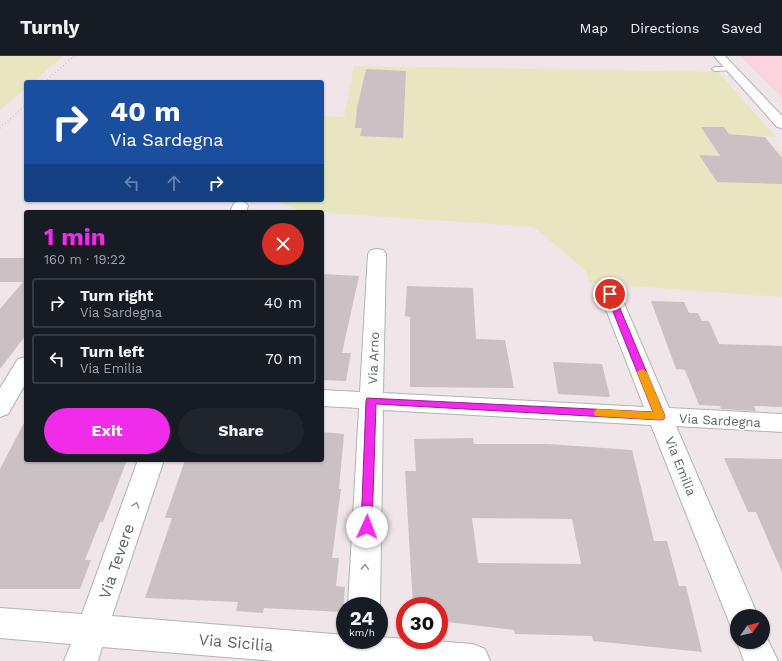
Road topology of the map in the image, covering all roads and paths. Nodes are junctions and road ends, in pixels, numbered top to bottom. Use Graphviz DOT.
graph roads {
  1 [pos="718,56"];
  2 [pos="715,69"];
  3 [pos="731,69"];
  4 [pos="782,124"];
  5 [pos="377,254"];
  6 [pos="610,294"];
  7 [pos="17,377"];
  8 [pos="324,398"];
  9 [pos="371,401"];
  10 [pos="0,408"];
  11 [pos="660,416"];
  12 [pos="782,423"];
  13 [pos="150,462"];
  14 [pos="364,597"];
  15 [pos="739,609"];
  16 [pos="0,623"];
  17 [pos="92,630"];
  18 [pos="756,649"];
  19 [pos="362,651"];
  20 [pos="82,661"];
  21 [pos="473,661"];
  22 [pos="761,661"];
  1 -- 3 [label="street"];
  2 -- 3 [label="lane"];
  3 -- 4 [label="street"];
  5 -- 9 [label="street, Via Arno"];
  6 -- 11 [label="street, Via Emilia"];
  7 -- 10 [label="street"];
  8 -- 9 [label="street, Via Sardegna"];
  9 -- 11 [label="street, Via Sardegna"];
  14 -- 9 [label="street, Via Arno, one-way"];
  11 -- 12 [label="street, Via Sardegna"];
  11 -- 15 [label="street, Via Emilia"];
  17 -- 13 [label="street, Via Tevere, one-way"];
  16 -- 17 [label="street, Via Sicilia"];
  17 -- 19 [label="street, Via Sicilia"];
  17 -- 20 [label="street, Via Tevere"];
  18 -- 22 [label="street"];
  19 -- 21 [label="street, Via Sicilia"];
}
